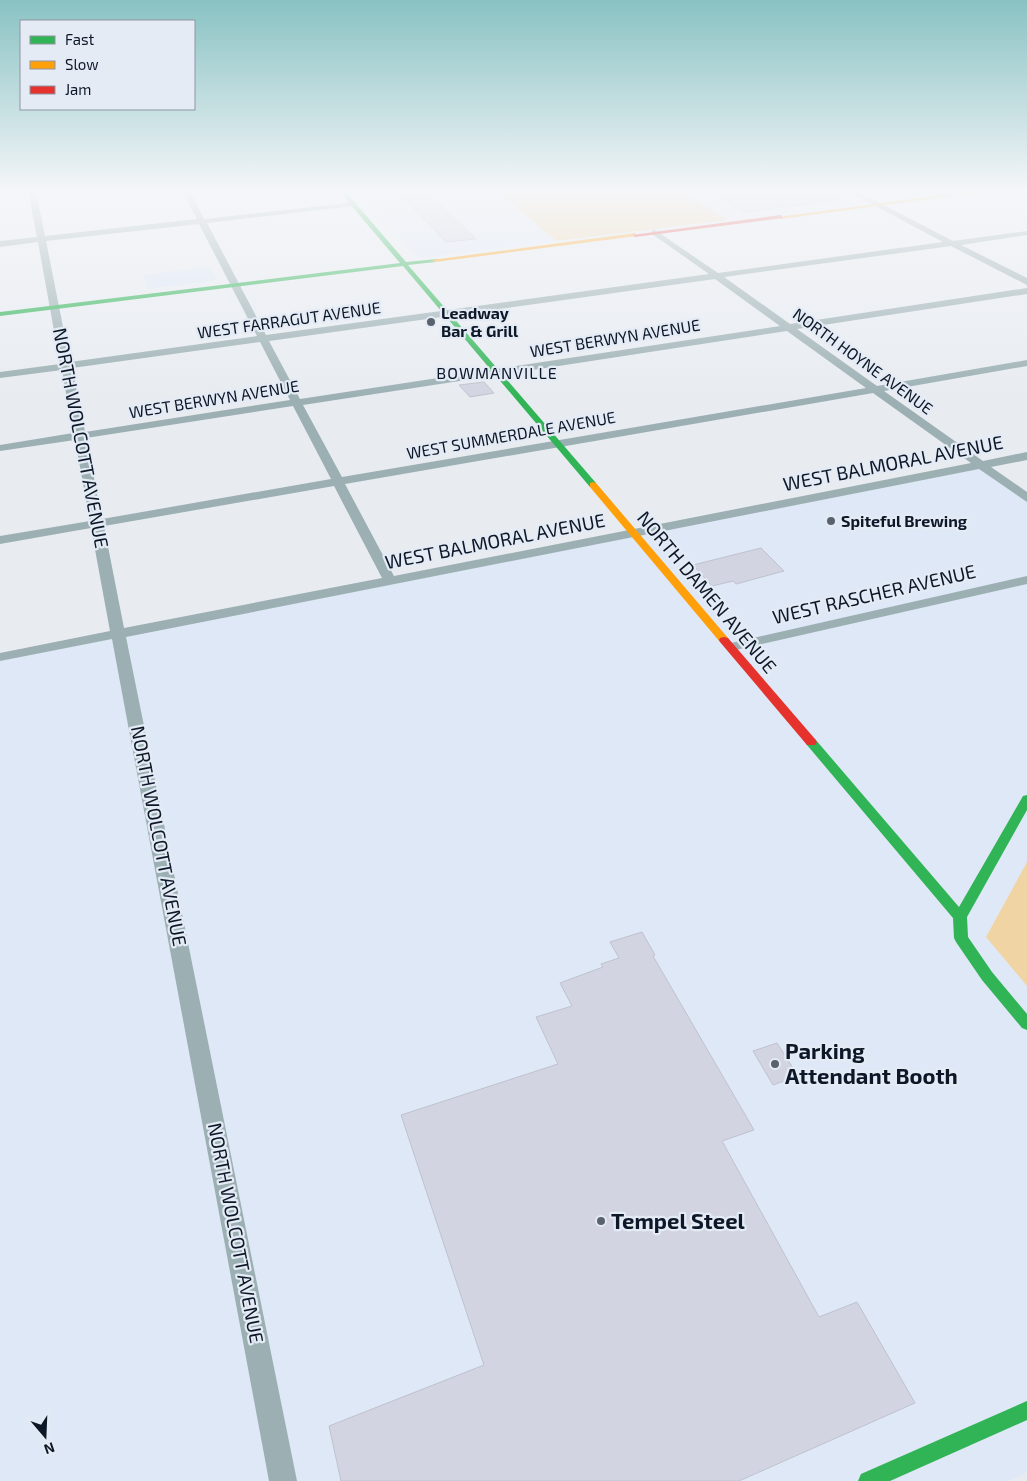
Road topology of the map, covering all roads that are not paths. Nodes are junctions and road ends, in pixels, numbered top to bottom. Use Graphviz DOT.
graph roads {
  1 [pos="46,260"];
  2 [pos="222,260"];
  3 [pos="402,260"];
  4 [pos="427,260"];
  5 [pos="694,260"];
  6 [pos="829,260"];
  7 [pos="984,260"];
  8 [pos="404,263"];
  9 [pos="716,276"];
  10 [pos="1027,282"];
  11 [pos="235,285"];
  12 [pos="1027,291"];
  13 [pos="56,307"];
  14 [pos="446,313"];
  15 [pos="0,314"];
  16 [pos="789,328"];
  17 [pos="263,338"];
  18 [pos="1027,363"];
  19 [pos="67,365"];
  20 [pos="497,372"];
  21 [pos="0,374"];
  22 [pos="874,389"];
  23 [pos="297,403"];
  24 [pos="81,436"];
  25 [pos="558,444"];
  26 [pos="0,448"];
  27 [pos="1027,456"];
  28 [pos="980,465"];
  29 [pos="338,482"];
  30 [pos="1027,498"];
  31 [pos="98,523"];
  32 [pos="634,533"];
  33 [pos="0,540"];
  34 [pos="1027,580"];
  35 [pos="390,581"];
  36 [pos="119,634"];
  37 [pos="731,647"];
  38 [pos="0,657"];
  39 [pos="1027,799"];
  40 [pos="960,917"];
  41 [pos="1027,1024"];
  42 [pos="1027,1410"];
  43 [pos="284,1481"];
  44 [pos="868,1481"];
  1 -- 13 [label="street, NORTH WOLCOTT AVENUE"];
  2 -- 11 [label="street"];
  3 -- 8 [label="main road, NORTH DAMEN AVENUE"];
  4 -- 8 [label="main road"];
  5 -- 9 [label="street, NORTH HOYNE AVENUE"];
  6 -- 9 [label="street, WEST FARRAGUT AVENUE"];
  7 -- 10 [label="street"];
  8 -- 11 [label="main road"];
  8 -- 14 [label="main road, NORTH DAMEN AVENUE"];
  9 -- 14 [label="street, WEST FARRAGUT AVENUE"];
  9 -- 16 [label="street, NORTH HOYNE AVENUE"];
  11 -- 13 [label="main road"];
  11 -- 17 [label="street"];
  12 -- 16 [label="street, WEST BERWYN AVENUE"];
  13 -- 15 [label="main road"];
  13 -- 19 [label="street, NORTH WOLCOTT AVENUE"];
  14 -- 17 [label="street, WEST FARRAGUT AVENUE"];
  14 -- 20 [label="main road, NORTH DAMEN AVENUE"];
  16 -- 20 [label="street, WEST BERWYN AVENUE"];
  16 -- 22 [label="street, NORTH HOYNE AVENUE"];
  17 -- 19 [label="street, WEST FARRAGUT AVENUE"];
  17 -- 23 [label="street"];
  18 -- 22 [label="street, WEST SUMMERDALE AVENUE"];
  19 -- 21 [label="street, WEST FARRAGUT AVENUE"];
  19 -- 24 [label="street, NORTH WOLCOTT AVENUE"];
  20 -- 23 [label="street, WEST BERWYN AVENUE"];
  20 -- 25 [label="main road, NORTH DAMEN AVENUE"];
  22 -- 25 [label="street, WEST SUMMERDALE AVENUE"];
  22 -- 28 [label="street, NORTH HOYNE AVENUE"];
  23 -- 24 [label="street, WEST BERWYN AVENUE"];
  23 -- 29 [label="street"];
  24 -- 26 [label="street, WEST BERWYN AVENUE"];
  24 -- 31 [label="street, NORTH WOLCOTT AVENUE"];
  25 -- 29 [label="street, WEST SUMMERDALE AVENUE"];
  25 -- 32 [label="main road, NORTH DAMEN AVENUE"];
  27 -- 28 [label="street, WEST BALMORAL AVENUE"];
  28 -- 30 [label="street, NORTH HOYNE AVENUE"];
  28 -- 32 [label="street, WEST BALMORAL AVENUE"];
  29 -- 31 [label="street, WEST SUMMERDALE AVENUE"];
  29 -- 35 [label="street"];
  31 -- 33 [label="street, WEST SUMMERDALE AVENUE"];
  31 -- 36 [label="street, NORTH WOLCOTT AVENUE"];
  32 -- 35 [label="street, WEST BALMORAL AVENUE"];
  32 -- 37 [label="main road, NORTH DAMEN AVENUE"];
  34 -- 37 [label="street, WEST RASCHER AVENUE"];
  35 -- 36 [label="street, WEST BALMORAL AVENUE"];
  36 -- 38 [label="street, WEST BALMORAL AVENUE"];
  36 -- 43 [label="street, NORTH WOLCOTT AVENUE"];
  37 -- 40 [label="main road, NORTH DAMEN AVENUE"];
  39 -- 40 [label="main road"];
  40 -- 41 [label="main road"];
  42 -- 44 [label="main road"];
}
